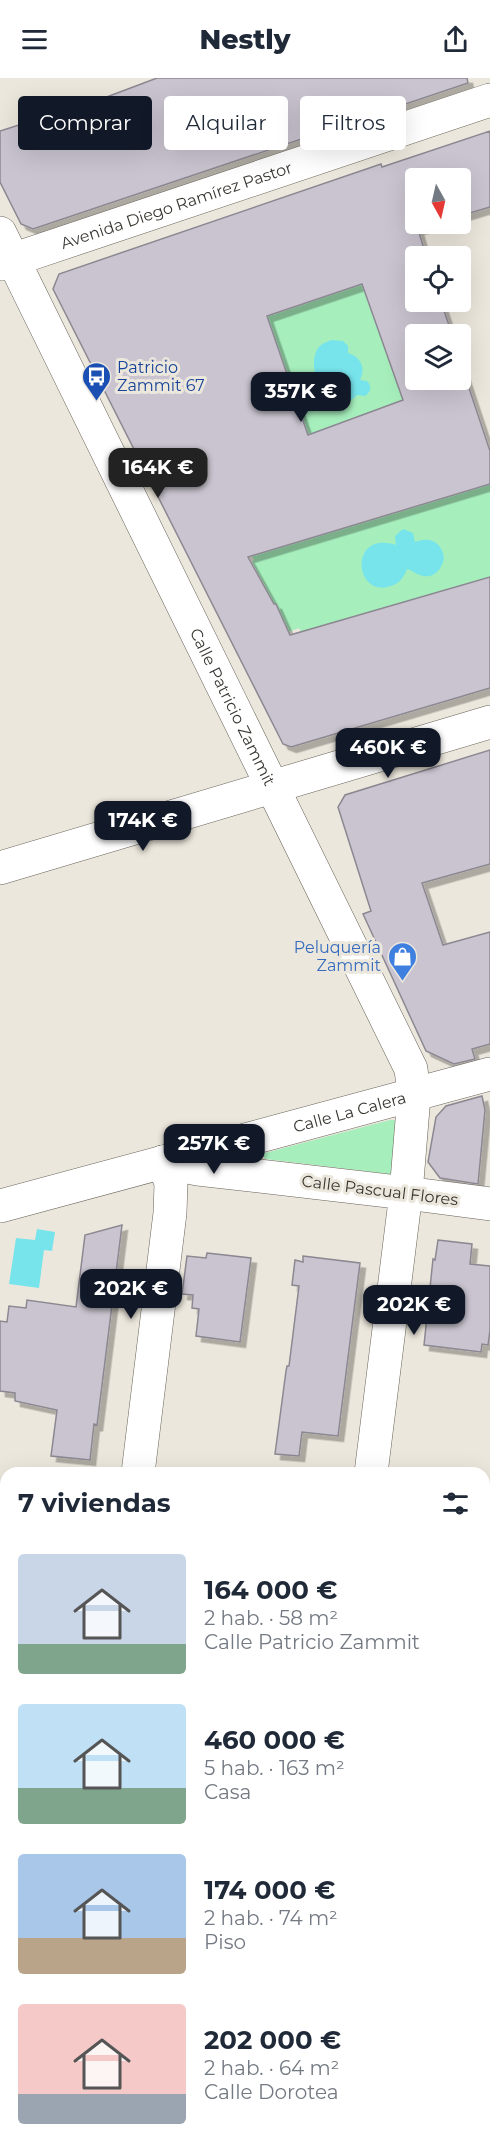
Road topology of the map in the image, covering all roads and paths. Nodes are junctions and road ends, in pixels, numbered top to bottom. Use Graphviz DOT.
graph roads {
  1 [pos="490,100"];
  2 [pos="4,252"];
  3 [pos="490,722"];
  4 [pos="271,787"];
  5 [pos="0,868"];
  6 [pos="490,1074"];
  7 [pos="414,1096"];
  8 [pos="163,1162"];
  9 [pos="406,1193"];
  10 [pos="490,1204"];
  11 [pos="0,1206"];
  12 [pos="139,1467"];
  13 [pos="372,1467"];
  1 -- 2 [label="street, Avenida Diego Ramírez Pastor"];
  2 -- 4 [label="street, Calle Patricio Zammit"];
  3 -- 4 [label="street"];
  4 -- 5 [label="street"];
  4 -- 7 [label="street, Calle Patricio Zammit"];
  6 -- 7 [label="street, Calle La Calera"];
  7 -- 8 [label="street, Calle La Calera"];
  7 -- 9 [label="street, Calle Patricio Zammit"];
  8 -- 9 [label="street, Calle Pascual Flores"];
  8 -- 11 [label="street, Calle La Calera"];
  8 -- 12 [label="street"];
  9 -- 10 [label="street, Calle Pascual Flores"];
  9 -- 13 [label="street, Calle Patricio Zammit"];
}
